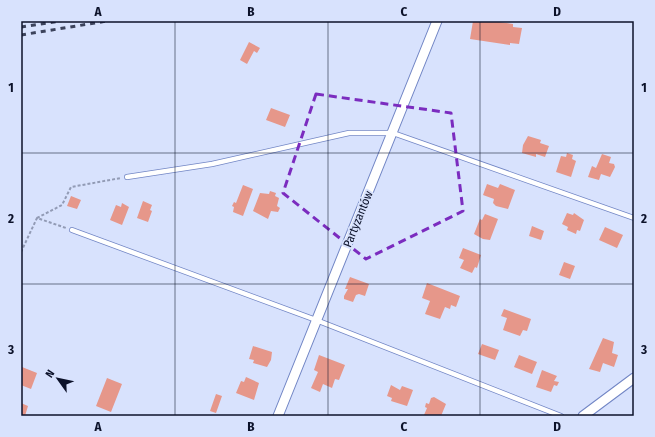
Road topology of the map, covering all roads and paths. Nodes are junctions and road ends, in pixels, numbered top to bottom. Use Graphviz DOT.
graph roads {
  1 [pos="437,21"];
  2 [pos="393,133"];
  3 [pos="127,177"];
  4 [pos="37,218"];
  5 [pos="634,218"];
  6 [pos="72,230"];
  7 [pos="21,252"];
  8 [pos="316,320"];
  9 [pos="634,378"];
  10 [pos="278,416"];
  11 [pos="561,416"];
  12 [pos="583,416"];
  1 -- 2 [label="street, Partyzantów"];
  2 -- 3 [label="lane"];
  2 -- 5 [label="lane"];
  2 -- 8 [label="street, Partyzantów"];
  3 -- 4 [label="path"];
  4 -- 6 [label="path"];
  4 -- 7 [label="path"];
  6 -- 8 [label="lane"];
  8 -- 10 [label="street, Partyzantów"];
  8 -- 11 [label="lane"];
  9 -- 12 [label="street"];
}
